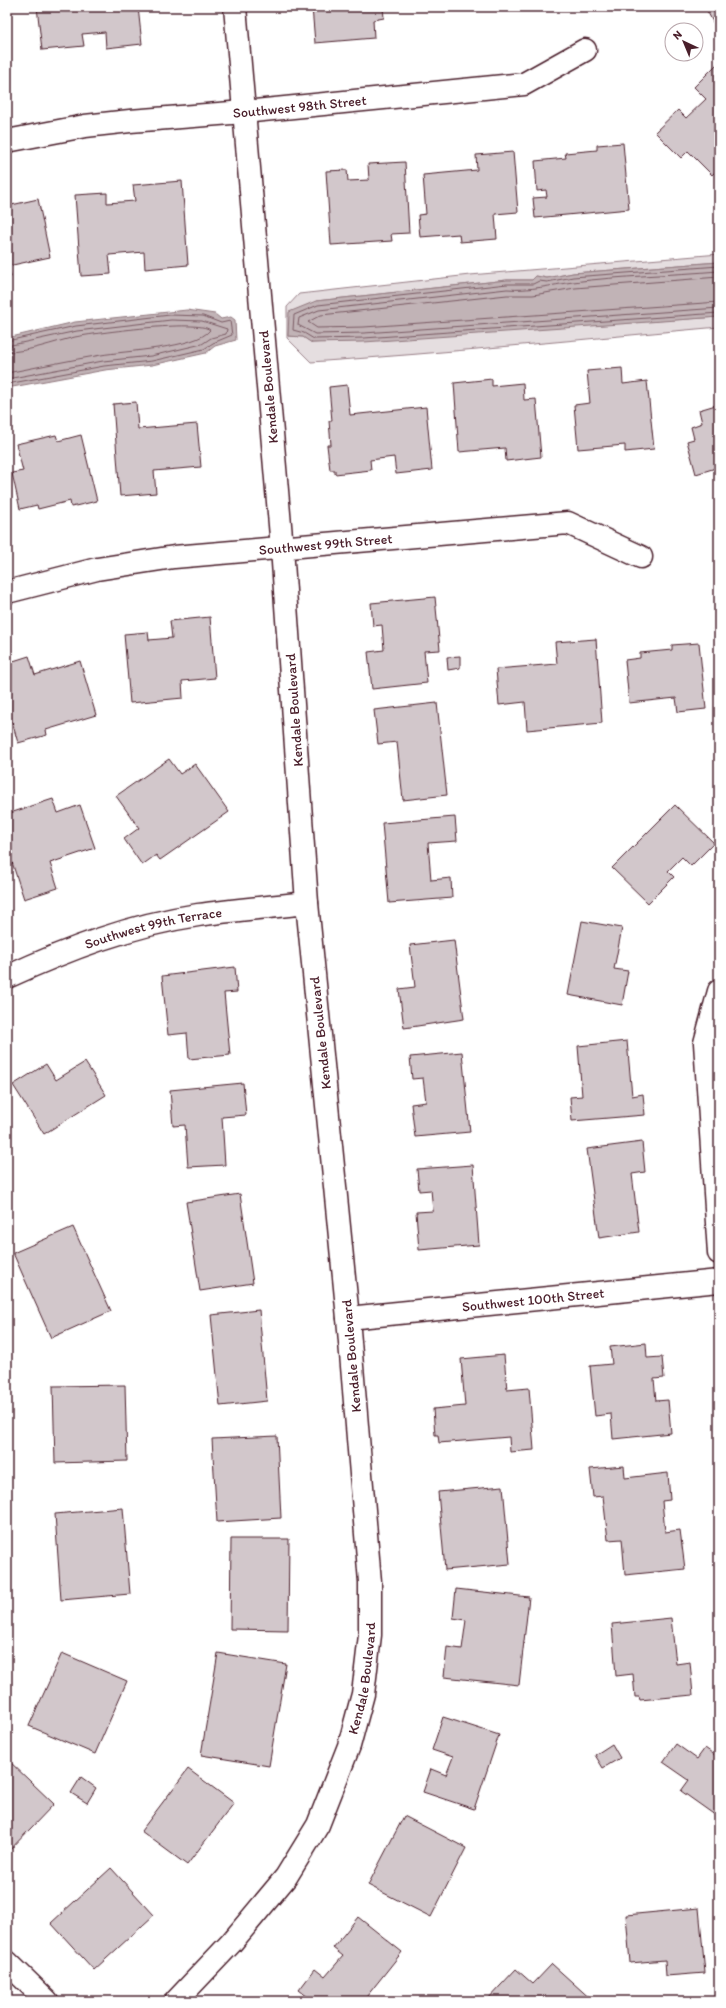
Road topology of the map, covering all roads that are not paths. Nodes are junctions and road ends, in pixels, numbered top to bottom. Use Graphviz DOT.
graph roads {
  1 [pos="235,7"];
  2 [pos="585,50"];
  3 [pos="244,112"];
  4 [pos="7,141"];
  5 [pos="282,548"];
  6 [pos="640,557"];
  7 [pos="7,592"];
  8 [pos="307,903"];
  9 [pos="7,977"];
  10 [pos="719,991"];
  11 [pos="719,1253"];
  12 [pos="719,1281"];
  13 [pos="348,1318"];
  14 [pos="7,1962"];
  15 [pos="47,2001"];
  16 [pos="176,2001"];
  1 -- 3 [label="street, Kendale Boulevard"];
  2 -- 3 [label="street, Southwest 98th Street"];
  3 -- 4 [label="street, Southwest 98th Street"];
  3 -- 5 [label="street, Kendale Boulevard"];
  5 -- 6 [label="street, Southwest 99th Street"];
  5 -- 7 [label="street, Southwest 99th Street"];
  5 -- 8 [label="street, Kendale Boulevard"];
  8 -- 9 [label="street, Southwest 99th Terrace"];
  8 -- 13 [label="street, Kendale Boulevard"];
  10 -- 11 [label="street"];
  12 -- 13 [label="street, Southwest 100th Street"];
  13 -- 16 [label="street, Kendale Boulevard"];
  14 -- 15 [label="street"];
}
